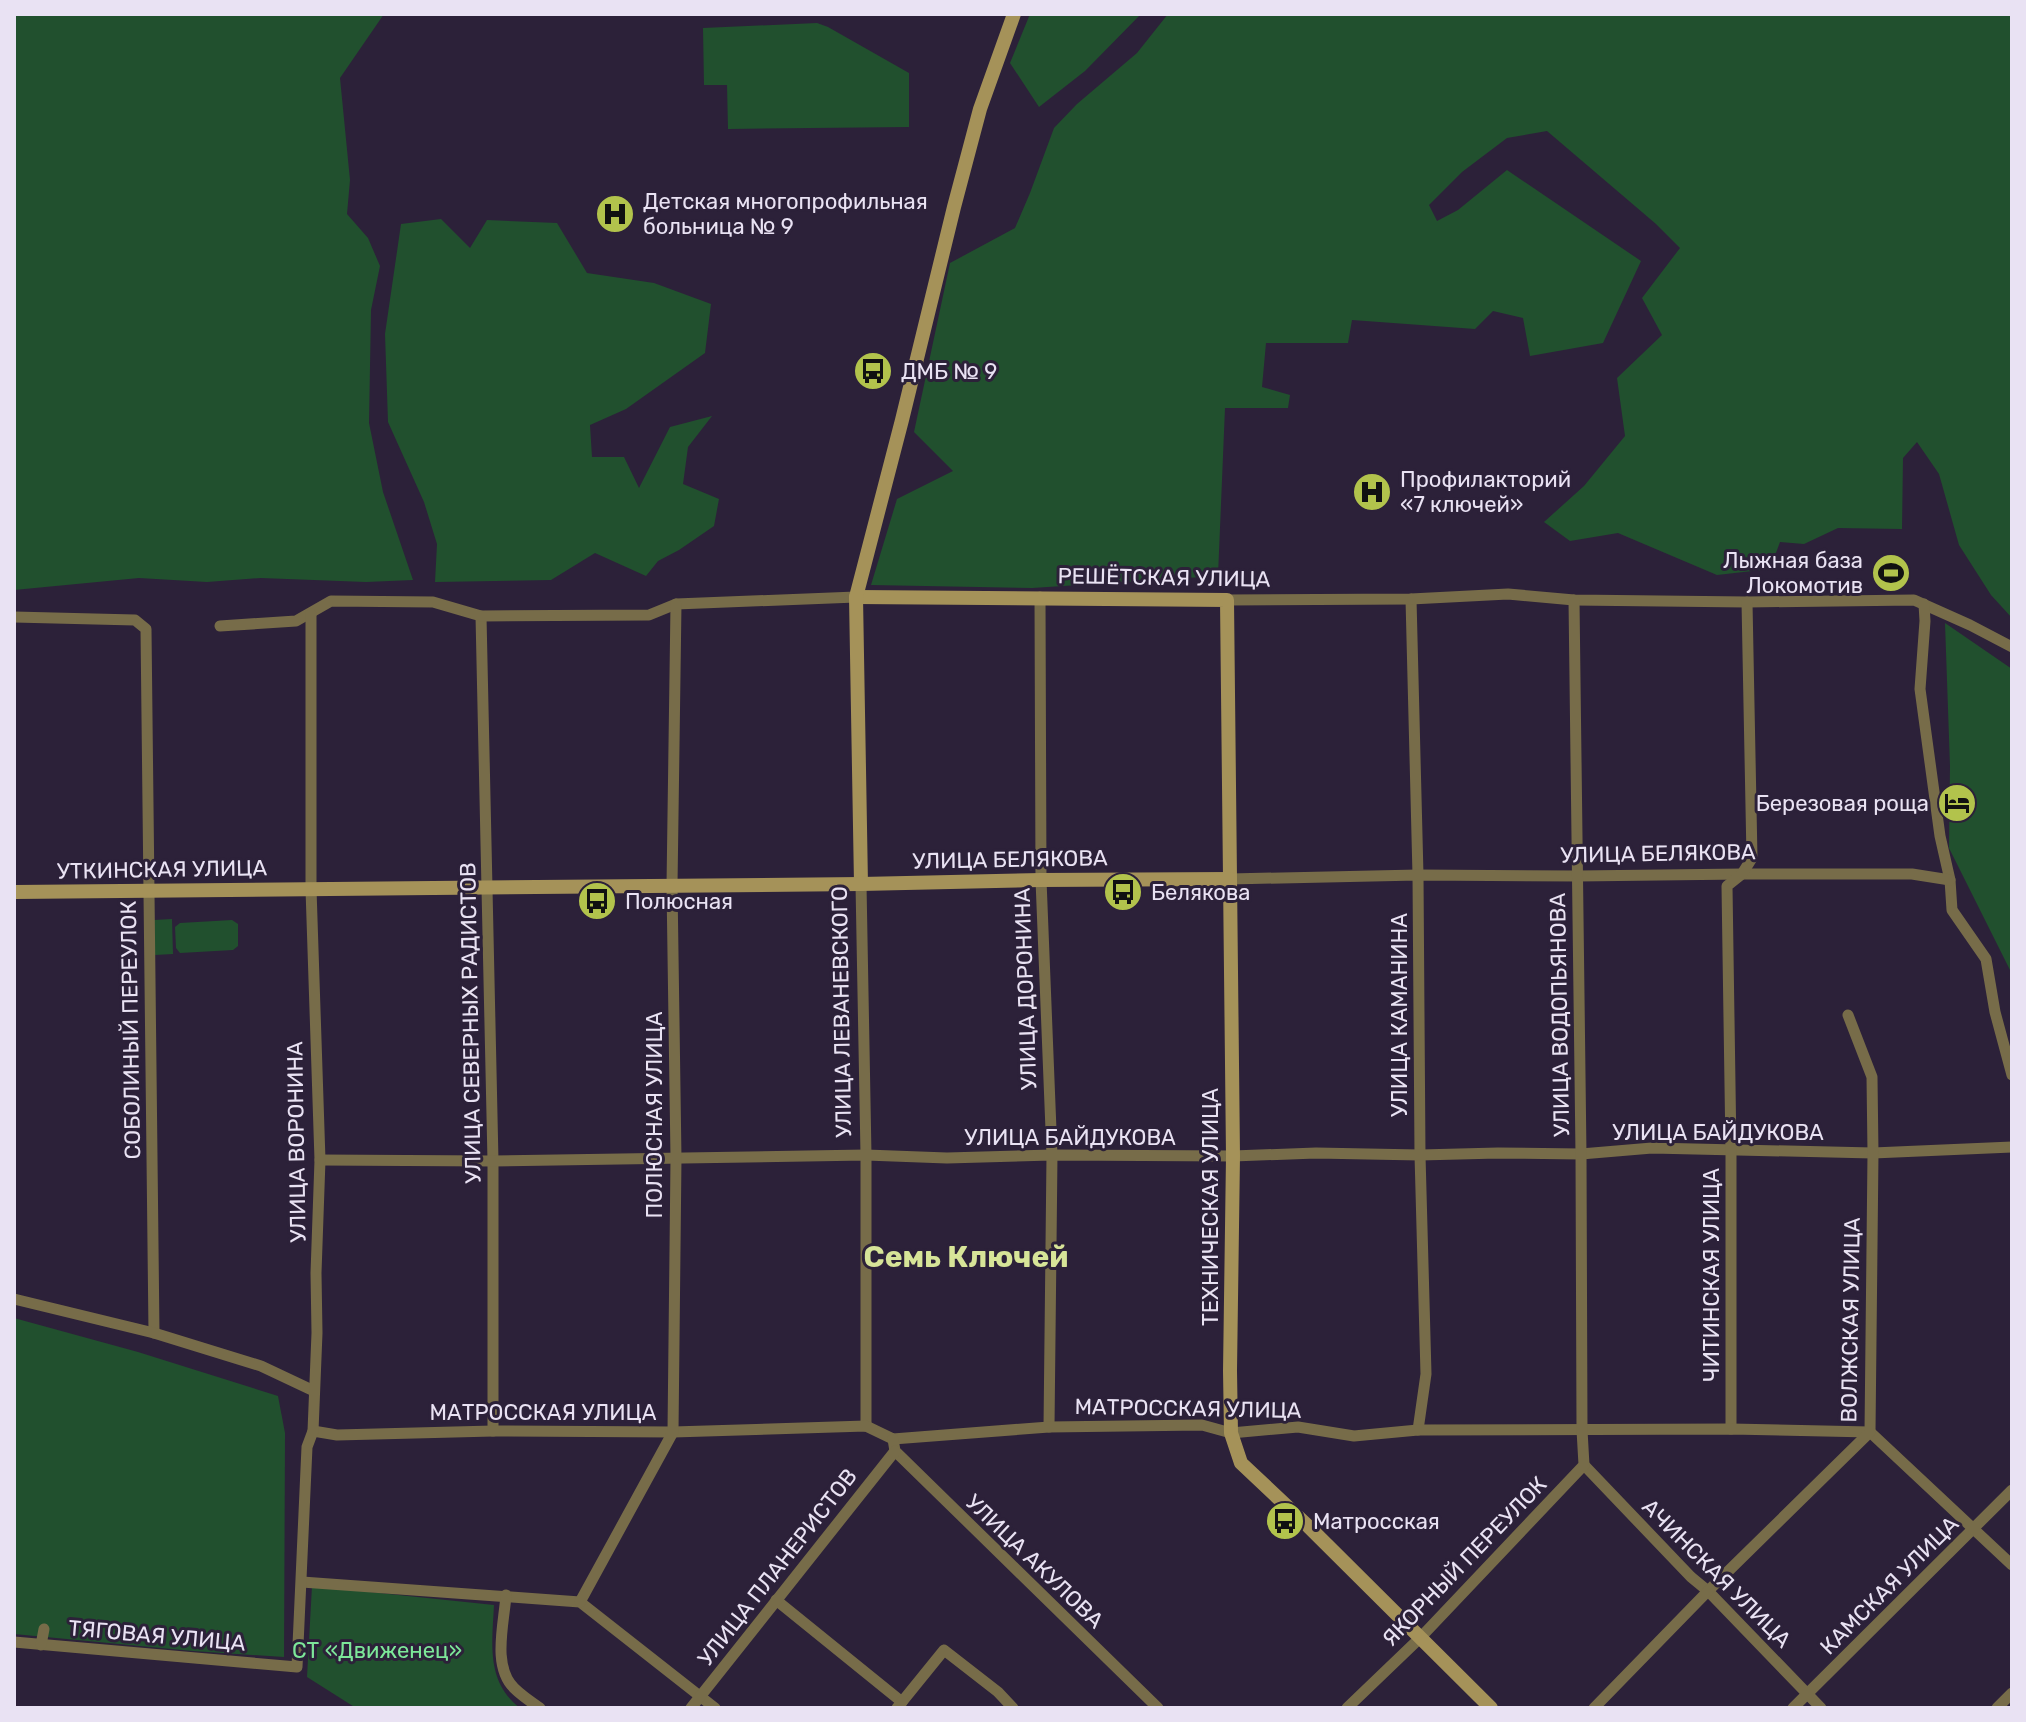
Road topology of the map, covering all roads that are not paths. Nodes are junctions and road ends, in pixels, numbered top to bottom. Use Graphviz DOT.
graph roads {
  1 [pos="1014,14"];
  2 [pos="856,597"];
  3 [pos="1040,597"];
  4 [pos="1411,599"];
  5 [pos="1227,600"];
  6 [pos="1574,600"];
  7 [pos="1747,602"];
  8 [pos="676,604"];
  9 [pos="1924,604"];
  10 [pos="311,614"];
  11 [pos="481,616"];
  12 [pos="14,617"];
  13 [pos="220,626"];
  14 [pos="2012,647"];
  15 [pos="1742,874"];
  16 [pos="1418,875"];
  17 [pos="1578,876"];
  18 [pos="1230,879"];
  19 [pos="1041,880"];
  20 [pos="1950,880"];
  21 [pos="861,884"];
  22 [pos="672,886"];
  23 [pos="487,887"];
  24 [pos="311,889"];
  25 [pos="148,891"];
  26 [pos="14,892"];
  27 [pos="1848,1015"];
  28 [pos="2012,1075"];
  29 [pos="2012,1147"];
  30 [pos="1731,1151"];
  31 [pos="1873,1153"];
  32 [pos="1581,1154"];
  33 [pos="866,1155"];
  34 [pos="1052,1155"];
  35 [pos="1420,1155"];
  36 [pos="1233,1156"];
  37 [pos="676,1158"];
  38 [pos="320,1160"];
  39 [pos="493,1161"];
  40 [pos="14,1299"];
  41 [pos="154,1333"];
  42 [pos="314,1391"];
  43 [pos="866,1426"];
  44 [pos="1049,1427"];
  45 [pos="1731,1429"];
  46 [pos="1418,1430"];
  47 [pos="1582,1430"];
  48 [pos="313,1431"];
  49 [pos="493,1431"];
  50 [pos="673,1432"];
  51 [pos="1870,1432"];
  52 [pos="1231,1433"];
  53 [pos="894,1445"];
  54 [pos="1584,1465"];
  55 [pos="2012,1490"];
  56 [pos="1975,1528"];
  57 [pos="2012,1565"];
  58 [pos="302,1582"];
  59 [pos="1708,1591"];
  60 [pos="506,1595"];
  61 [pos="776,1600"];
  62 [pos="580,1602"];
  63 [pos="44,1629"];
  64 [pos="1421,1637"];
  65 [pos="14,1642"];
  66 [pos="41,1645"];
  67 [pos="297,1667"];
  68 [pos="2012,1693"];
  69 [pos="1807,1694"];
  70 [pos="700,1697"];
  71 [pos="900,1705"];
  72 [pos="1150,1705"];
  73 [pos="540,1708"];
  74 [pos="691,1708"];
  75 [pos="715,1708"];
  76 [pos="1013,1708"];
  77 [pos="1347,1708"];
  78 [pos="1491,1708"];
  79 [pos="1594,1708"];
  80 [pos="1793,1708"];
  81 [pos="1821,1708"];
  82 [pos="1997,1708"];
  1 -- 2 [label="street, УЛИЦА ЛЕВАНЕВСКОГО"];
  2 -- 3 [label="street, РЕШЁТСКАЯ УЛИЦА"];
  2 -- 8 [label="street, РЕШЁТСКАЯ УЛИЦА"];
  2 -- 21 [label="street, УЛИЦА ЛЕВАНЕВСКОГО"];
  3 -- 5 [label="street, РЕШЁТСКАЯ УЛИЦА"];
  3 -- 19 [label="street, УЛИЦА ДОРОНИНА"];
  4 -- 5 [label="street, РЕШЁТСКАЯ УЛИЦА"];
  4 -- 6 [label="street, РЕШЁТСКАЯ УЛИЦА"];
  4 -- 16 [label="street, УЛИЦА КАМАНИНА"];
  5 -- 18 [label="street, ТЕХНИЧЕСКАЯ УЛИЦА"];
  6 -- 7 [label="street, РЕШЁТСКАЯ УЛИЦА"];
  6 -- 17 [label="street, УЛИЦА ВОДОПЬЯНОВА"];
  7 -- 9 [label="street, РЕШЁТСКАЯ УЛИЦА"];
  7 -- 15 [label="street, ЧИТИНСКАЯ УЛИЦА"];
  8 -- 11 [label="street, РЕШЁТСКАЯ УЛИЦА"];
  8 -- 22 [label="street, ПОЛЮСНАЯ УЛИЦА"];
  9 -- 14 [label="street, РЕШЁТСКАЯ УЛИЦА"];
  9 -- 20 [label="street"];
  10 -- 11 [label="street, РЕШЁТСКАЯ УЛИЦА"];
  10 -- 13 [label="street, РЕШЁТСКАЯ УЛИЦА"];
  10 -- 24 [label="street, УЛИЦА ВОРОНИНА"];
  11 -- 23 [label="street, УЛИЦА СЕВЕРНЫХ РАДИСТОВ"];
  12 -- 25 [label="street, СОБОЛИНЫЙ ПЕРЕУЛОК"];
  15 -- 17 [label="street, УЛИЦА БЕЛЯКОВА"];
  15 -- 20 [label="street, УЛИЦА БЕЛЯКОВА"];
  15 -- 30 [label="street, ЧИТИНСКАЯ УЛИЦА"];
  16 -- 17 [label="street, УЛИЦА БЕЛЯКОВА"];
  16 -- 18 [label="street, УЛИЦА БЕЛЯКОВА"];
  16 -- 35 [label="street, УЛИЦА КАМАНИНА"];
  17 -- 32 [label="street, УЛИЦА ВОДОПЬЯНОВА"];
  18 -- 19 [label="street, УЛИЦА БЕЛЯКОВА"];
  18 -- 36 [label="street, ТЕХНИЧЕСКАЯ УЛИЦА"];
  19 -- 21 [label="street, УЛИЦА БЕЛЯКОВА"];
  19 -- 34 [label="street, УЛИЦА ДОРОНИНА"];
  20 -- 28 [label="street"];
  21 -- 22 [label="street, УЛИЦА БЕЛЯКОВА"];
  21 -- 33 [label="street, УЛИЦА ЛЕВАНЕВСКОГО"];
  22 -- 23 [label="street, УЛИЦА БЕЛЯКОВА"];
  22 -- 37 [label="street, ПОЛЮСНАЯ УЛИЦА"];
  23 -- 24 [label="street, УЛИЦА БЕЛЯКОВА"];
  23 -- 39 [label="street, УЛИЦА СЕВЕРНЫХ РАДИСТОВ"];
  24 -- 25 [label="street, УТКИНСКАЯ УЛИЦА"];
  24 -- 38 [label="street, УЛИЦА ВОРОНИНА"];
  25 -- 26 [label="street, УТКИНСКАЯ УЛИЦА"];
  25 -- 41 [label="street, СОБОЛИНЫЙ ПЕРЕУЛОК"];
  27 -- 31 [label="street, ВОЛЖСКАЯ УЛИЦА"];
  29 -- 31 [label="street, УЛИЦА БАЙДУКОВА"];
  30 -- 31 [label="street, УЛИЦА БАЙДУКОВА"];
  30 -- 32 [label="street, УЛИЦА БАЙДУКОВА"];
  30 -- 45 [label="street, ЧИТИНСКАЯ УЛИЦА"];
  31 -- 51 [label="street, ВОЛЖСКАЯ УЛИЦА"];
  32 -- 35 [label="street, УЛИЦА БАЙДУКОВА"];
  32 -- 47 [label="street, УЛИЦА ВОДОПЬЯНОВА"];
  33 -- 34 [label="street, УЛИЦА БАЙДУКОВА"];
  33 -- 37 [label="street, УЛИЦА БАЙДУКОВА"];
  33 -- 43 [label="street, УЛИЦА ЛЕВАНЕВСКОГО"];
  34 -- 36 [label="street, УЛИЦА БАЙДУКОВА"];
  34 -- 44 [label="street, УЛИЦА ДОРОНИНА"];
  35 -- 36 [label="street, УЛИЦА БАЙДУКОВА"];
  35 -- 46 [label="street, УЛИЦА КАМАНИНА"];
  36 -- 52 [label="street, ТЕХНИЧЕСКАЯ УЛИЦА"];
  37 -- 39 [label="street, УЛИЦА БАЙДУКОВА"];
  37 -- 50 [label="street, ПОЛЮСНАЯ УЛИЦА"];
  38 -- 39 [label="street, УЛИЦА БАЙДУКОВА"];
  38 -- 42 [label="street, УЛИЦА ВОРОНИНА"];
  39 -- 49 [label="street, УЛИЦА СЕВЕРНЫХ РАДИСТОВ"];
  40 -- 41 [label="street"];
  41 -- 42 [label="street"];
  42 -- 48 [label="street, УЛИЦА ВОРОНИНА"];
  43 -- 50 [label="street, МАТРОССКАЯ УЛИЦА"];
  43 -- 53 [label="street, МАТРОССКАЯ УЛИЦА"];
  44 -- 52 [label="street, МАТРОССКАЯ УЛИЦА"];
  44 -- 53 [label="street, МАТРОССКАЯ УЛИЦА"];
  45 -- 47 [label="street, МАТРОССКАЯ УЛИЦА"];
  45 -- 51 [label="street, МАТРОССКАЯ УЛИЦА"];
  46 -- 47 [label="street, МАТРОССКАЯ УЛИЦА"];
  46 -- 52 [label="street, МАТРОССКАЯ УЛИЦА"];
  47 -- 54 [label="street"];
  48 -- 49 [label="street, МАТРОССКАЯ УЛИЦА"];
  48 -- 58 [label="street, УЛИЦА ВОРОНИНА"];
  49 -- 50 [label="street, МАТРОССКАЯ УЛИЦА"];
  50 -- 62 [label="street, ПОЛЮСНАЯ УЛИЦА"];
  51 -- 56 [label="street"];
  51 -- 59 [label="street, ВОЛЖСКАЯ УЛИЦА"];
  52 -- 64 [label="street, ТЕХНИЧЕСКАЯ УЛИЦА"];
  53 -- 61 [label="street, УЛИЦА ПЛАНЕРИСТОВ"];
  53 -- 72 [label="street, УЛИЦА АКУЛОВА"];
  54 -- 59 [label="street, АЧИНСКАЯ УЛИЦА"];
  54 -- 64 [label="street, ЯКОРНЫЙ ПЕРЕУЛОК"];
  55 -- 56 [label="street, КАМСКАЯ УЛИЦА"];
  56 -- 57 [label="street"];
  56 -- 69 [label="street, КАМСКАЯ УЛИЦА"];
  58 -- 60 [label="street"];
  58 -- 67 [label="street, УЛИЦА ВОРОНИНА"];
  59 -- 69 [label="street, АЧИНСКАЯ УЛИЦА"];
  59 -- 79 [label="street, ВОЛЖСКАЯ УЛИЦА"];
  60 -- 62 [label="street"];
  60 -- 73 [label="street"];
  61 -- 70 [label="street, УЛИЦА ПЛАНЕРИСТОВ"];
  61 -- 71 [label="street"];
  62 -- 70 [label="street"];
  63 -- 66 [label="street"];
  64 -- 77 [label="street, ЯКОРНЫЙ ПЕРЕУЛОК"];
  64 -- 78 [label="street, ТЕХНИЧЕСКАЯ УЛИЦА"];
  65 -- 66 [label="street, ТЯГОВАЯ УЛИЦА"];
  66 -- 67 [label="street, ТЯГОВАЯ УЛИЦА"];
  68 -- 82 [label="street"];
  69 -- 80 [label="street, КАМСКАЯ УЛИЦА"];
  69 -- 81 [label="street, АЧИНСКАЯ УЛИЦА"];
  70 -- 74 [label="street, УЛИЦА ПЛАНЕРИСТОВ"];
  70 -- 75 [label="street"];
  71 -- 76 [label="street"];
}
